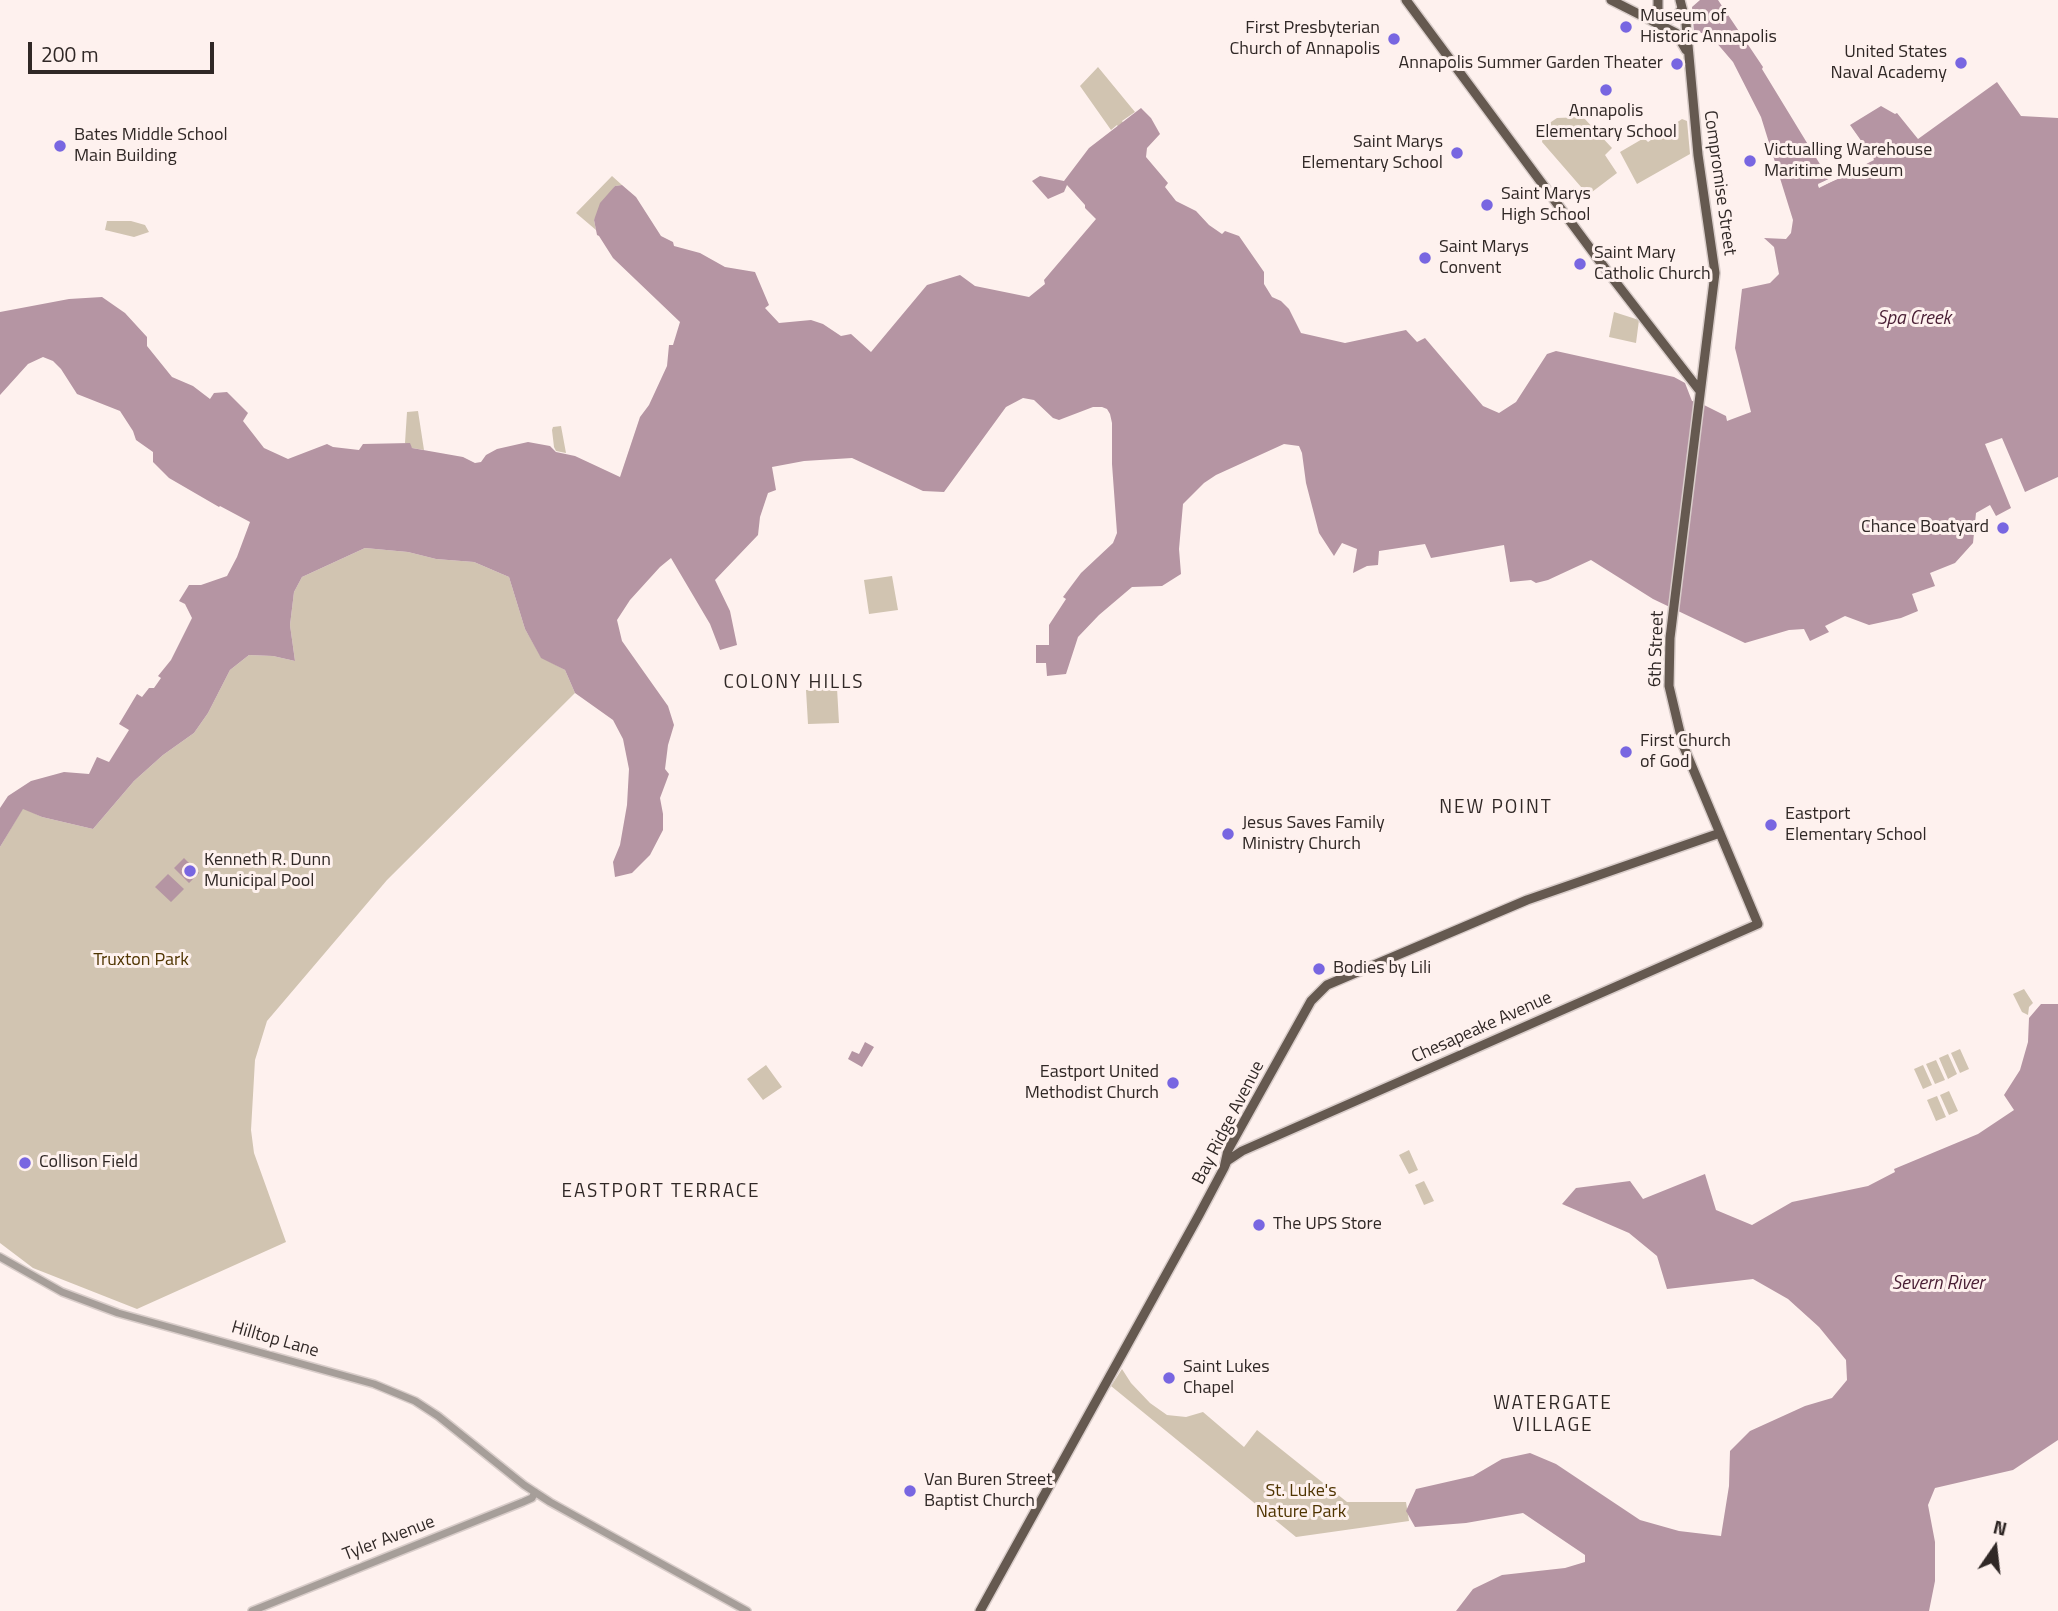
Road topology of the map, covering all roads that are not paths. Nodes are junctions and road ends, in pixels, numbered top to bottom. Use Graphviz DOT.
graph roads {
  1 [pos="1406,0"];
  2 [pos="1611,0"];
  3 [pos="1658,0"];
  4 [pos="1681,2"];
  5 [pos="1665,21"];
  6 [pos="1687,51"];
  7 [pos="1700,391"];
  8 [pos="1699,402"];
  9 [pos="1720,833"];
  10 [pos="1758,924"];
  11 [pos="1244,1121"];
  12 [pos="1242,1150"];
  13 [pos="1224,1168"];
  14 [pos="0,1257"];
  15 [pos="534,1492"];
  16 [pos="252,1611"];
  17 [pos="747,1611"];
  18 [pos="980,1611"];
  1 -- 7 [label="main road"];
  2 -- 5 [label="main road"];
  3 -- 5 [label="main road"];
  4 -- 5 [label="main road"];
  4 -- 6 [label="main road, Compromise Street"];
  5 -- 6 [label="main road"];
  6 -- 7 [label="main road, Compromise Street"];
  7 -- 8 [label="main road, Compromise Street"];
  8 -- 9 [label="main road, 6th Street"];
  9 -- 10 [label="main road, 6th Street"];
  9 -- 11 [label="main road, Bay Ridge Avenue"];
  10 -- 12 [label="main road, Chesapeake Avenue"];
  11 -- 12 [label="main road"];
  11 -- 13 [label="main road, Bay Ridge Avenue"];
  12 -- 13 [label="main road, Chesapeake Avenue"];
  13 -- 18 [label="main road, Bay Ridge Avenue"];
  14 -- 15 [label="street, Hilltop Lane"];
  15 -- 16 [label="street, Tyler Avenue"];
  15 -- 17 [label="street"];
}
